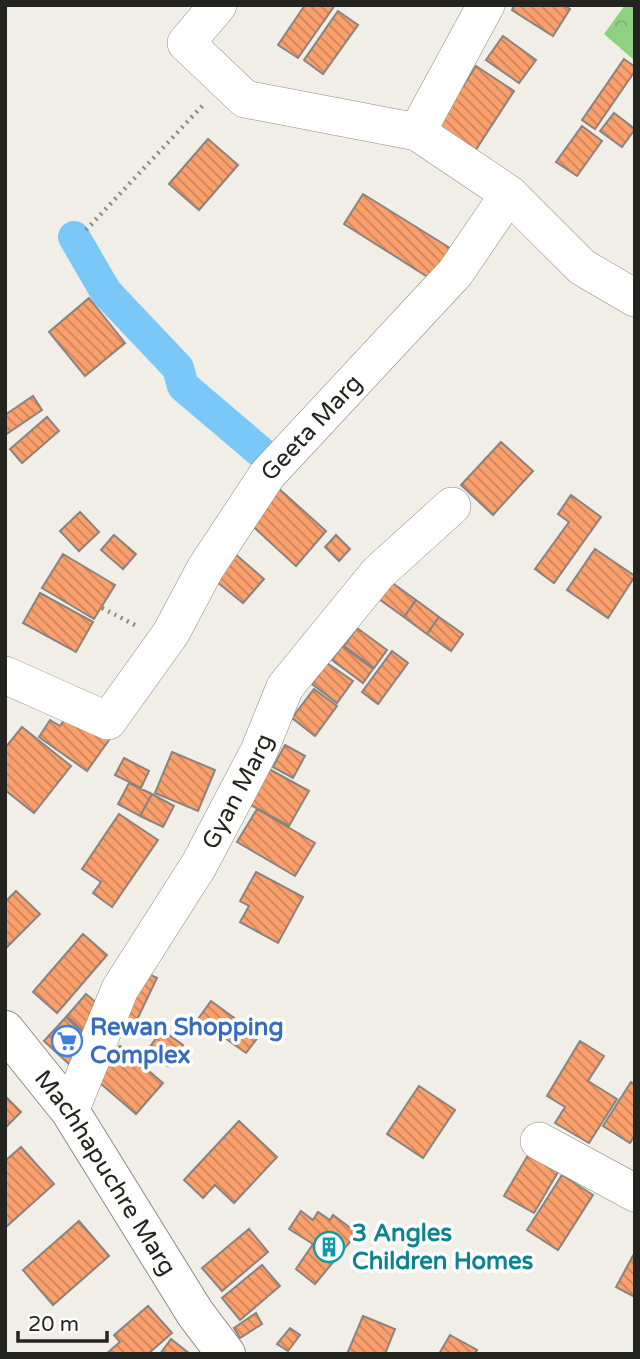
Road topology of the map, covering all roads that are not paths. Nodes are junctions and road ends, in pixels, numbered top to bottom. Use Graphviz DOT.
graph roads {
  1 [pos="218,5"];
  2 [pos="486,5"];
  3 [pos="416,132"];
  4 [pos="509,194"];
  5 [pos="635,298"];
  6 [pos="452,506"];
  7 [pos="5,675"];
  8 [pos="5,1030"];
  9 [pos="70,1111"];
  10 [pos="539,1141"];
  11 [pos="635,1192"];
  12 [pos="226,1354"];
  1 -- 3 [label="street"];
  2 -- 3 [label="street"];
  3 -- 4 [label="street"];
  4 -- 5 [label="street"];
  4 -- 7 [label="street, Geeta Marg"];
  6 -- 9 [label="street, Gyan Marg"];
  8 -- 9 [label="main road, Machhapuchre Marg"];
  9 -- 12 [label="main road, Machhapuchre Marg"];
  10 -- 11 [label="street"];
}
